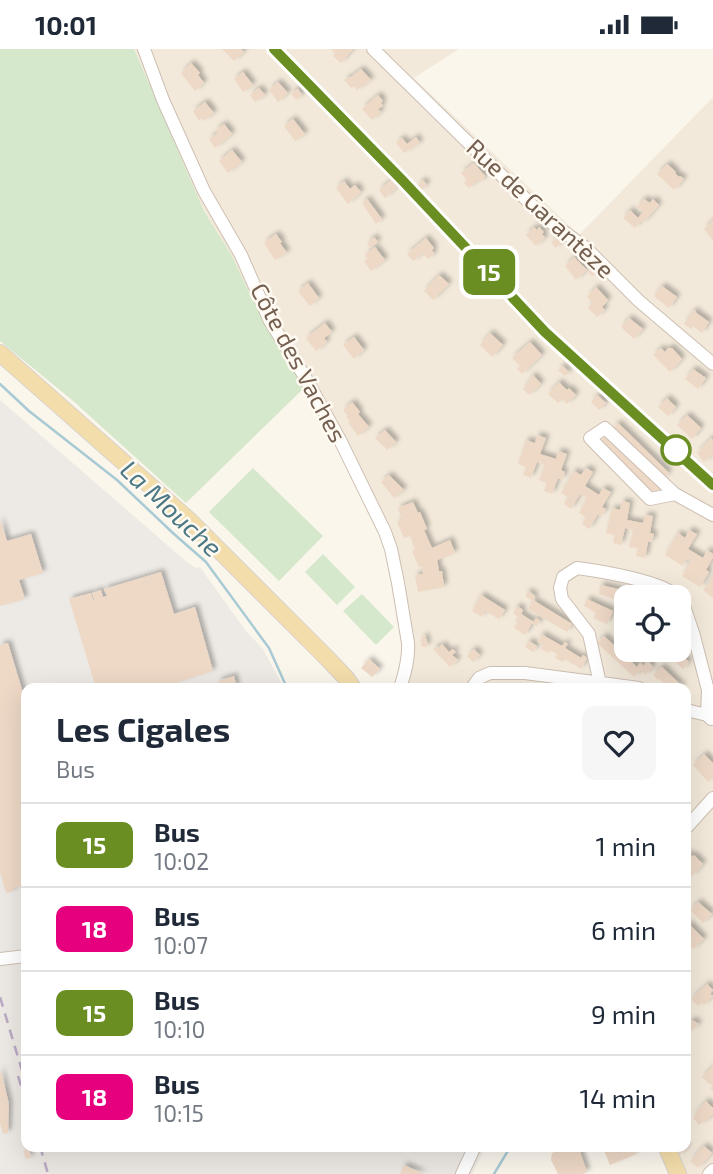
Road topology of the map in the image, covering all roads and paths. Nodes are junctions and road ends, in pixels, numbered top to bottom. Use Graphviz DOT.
graph roads {
  1 [pos="144,49"];
  2 [pos="274,49"];
  3 [pos="373,49"];
  4 [pos="0,353"];
  5 [pos="713,364"];
  6 [pos="713,485"];
  7 [pos="676,494"];
  8 [pos="713,515"];
  9 [pos="652,585"];
  10 [pos="691,627"];
  11 [pos="343,680"];
  12 [pos="402,683"];
  13 [pos="476,683"];
  14 [pos="588,683"];
  15 [pos="600,683"];
  16 [pos="691,711"];
  17 [pos="710,717"];
  18 [pos="713,798"];
  19 [pos="691,822"];
  20 [pos="21,956"];
  21 [pos="2,958"];
  22 [pos="472,1152"];
  23 [pos="669,1152"];
  24 [pos="713,1170"];
  25 [pos="462,1174"];
  26 [pos="678,1174"];
  27 [pos="709,1174"];
  1 -- 12 [label="street, Côte des Vaches"];
  2 -- 6 [label="street"];
  3 -- 5 [label="street, Rue de Garantèze"];
  4 -- 11 [label="main road"];
  7 -- 7 [label="street"];
  7 -- 8 [label="street"];
  9 -- 15 [label="street"];
  10 -- 17 [label="street"];
  13 -- 14 [label="street"];
  16 -- 17 [label="street"];
  18 -- 19 [label="street"];
  20 -- 21 [label="street"];
  22 -- 25 [label="street"];
  23 -- 26 [label="main road"];
  24 -- 27 [label="street"];
}
